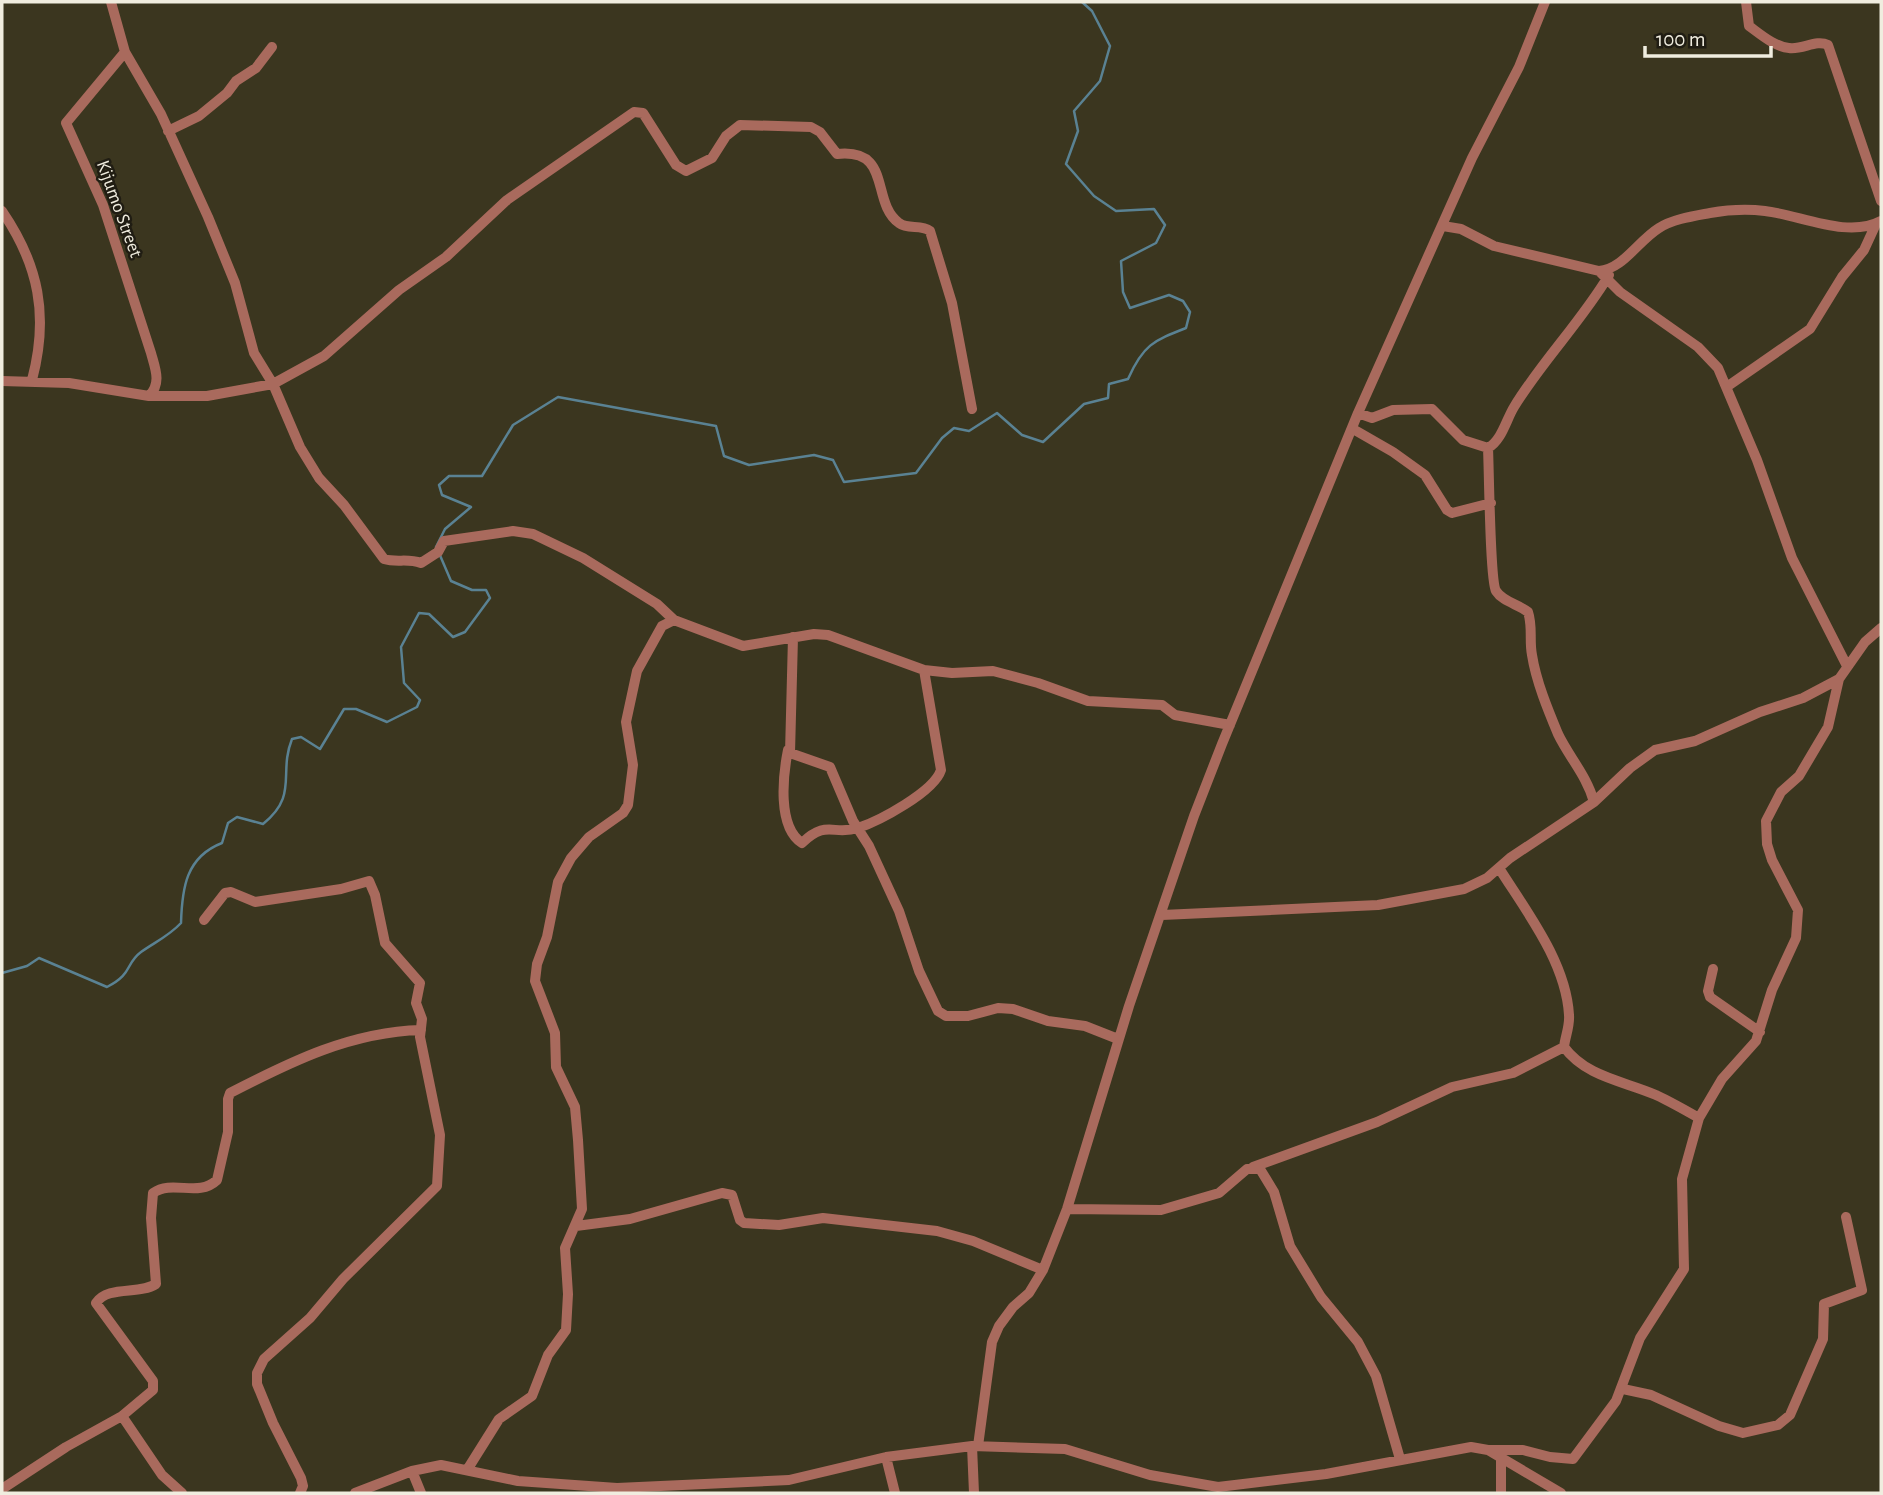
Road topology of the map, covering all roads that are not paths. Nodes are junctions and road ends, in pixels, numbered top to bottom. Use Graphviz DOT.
graph roads {
  1 [pos="111,2"];
  2 [pos="1545,2"];
  3 [pos="1746,2"];
  4 [pos="271,47"];
  5 [pos="125,51"];
  6 [pos="168,131"];
  7 [pos="1881,201"];
  8 [pos="2,211"];
  9 [pos="1879,222"];
  10 [pos="1443,226"];
  11 [pos="1613,269"];
  12 [pos="1599,271"];
  13 [pos="1606,280"];
  14 [pos="32,380"];
  15 [pos="2,381"];
  16 [pos="273,384"];
  17 [pos="1728,386"];
  18 [pos="149,396"];
  19 [pos="972,410"];
  20 [pos="1358,413"];
  21 [pos="1353,429"];
  22 [pos="1488,448"];
  23 [pos="1491,503"];
  24 [pos="674,620"];
  25 [pos="1881,628"];
  26 [pos="793,637"];
  27 [pos="1847,666"];
  28 [pos="924,670"];
  29 [pos="1839,679"];
  30 [pos="1230,725"];
  31 [pos="789,749"];
  32 [pos="1594,802"];
  33 [pos="858,828"];
  34 [pos="1499,868"];
  35 [pos="1162,915"];
  36 [pos="204,920"];
  37 [pos="1713,969"];
  38 [pos="421,1030"];
  39 [pos="1760,1032"];
  40 [pos="1118,1039"];
  41 [pos="1564,1047"];
  42 [pos="1699,1118"];
  43 [pos="1253,1167"];
  44 [pos="1067,1209"];
  45 [pos="1846,1217"];
  46 [pos="576,1226"];
  47 [pos="1043,1270"];
  48 [pos="1623,1389"];
  49 [pos="122,1416"];
  50 [pos="975,1446"];
  51 [pos="1488,1450"];
  52 [pos="886,1457"];
  53 [pos="1502,1458"];
  54 [pos="1400,1459"];
  55 [pos="412,1471"];
  56 [pos="467,1471"];
  57 [pos="2,1489"];
  58 [pos="1219,1490"];
  59 [pos="182,1493"];
  60 [pos="300,1493"];
  61 [pos="355,1493"];
  62 [pos="421,1493"];
  63 [pos="895,1493"];
  64 [pos="974,1493"];
  65 [pos="1501,1493"];
  66 [pos="1562,1493"];
  1 -- 5 [label="street"];
  2 -- 10 [label="street"];
  3 -- 7 [label="street"];
  4 -- 6 [label="street"];
  5 -- 6 [label="street"];
  5 -- 18 [label="street, Kijumo Street"];
  6 -- 16 [label="street"];
  8 -- 14 [label="street"];
  9 -- 11 [label="street"];
  9 -- 17 [label="street"];
  10 -- 12 [label="street"];
  10 -- 20 [label="street"];
  11 -- 12 [label="street"];
  11 -- 13 [label="street"];
  12 -- 13 [label="street"];
  13 -- 17 [label="street"];
  13 -- 22 [label="street"];
  14 -- 15 [label="street"];
  14 -- 18 [label="street"];
  16 -- 18 [label="street"];
  16 -- 19 [label="street"];
  16 -- 24 [label="street"];
  17 -- 27 [label="street"];
  20 -- 21 [label="street"];
  20 -- 22 [label="street"];
  21 -- 23 [label="street"];
  21 -- 30 [label="street"];
  22 -- 23 [label="street"];
  23 -- 32 [label="street"];
  24 -- 26 [label="street"];
  24 -- 46 [label="street"];
  25 -- 27 [label="street"];
  26 -- 28 [label="street"];
  26 -- 31 [label="street"];
  27 -- 29 [label="street"];
  28 -- 30 [label="street"];
  28 -- 33 [label="street"];
  29 -- 32 [label="street"];
  29 -- 39 [label="street"];
  30 -- 35 [label="street"];
  31 -- 33 [label="street"];
  31 -- 33 [label="street"];
  32 -- 34 [label="street"];
  33 -- 40 [label="street"];
  34 -- 35 [label="street"];
  34 -- 41 [label="street"];
  35 -- 40 [label="street"];
  36 -- 38 [label="street"];
  37 -- 39 [label="street"];
  38 -- 49 [label="street"];
  38 -- 60 [label="street"];
  39 -- 42 [label="street"];
  40 -- 44 [label="street"];
  41 -- 42 [label="street"];
  41 -- 43 [label="street"];
  42 -- 48 [label="street"];
  43 -- 44 [label="street"];
  43 -- 54 [label="street"];
  44 -- 47 [label="street"];
  45 -- 48 [label="street"];
  46 -- 47 [label="street"];
  46 -- 56 [label="street"];
  47 -- 50 [label="street"];
  48 -- 51 [label="street"];
  49 -- 57 [label="street"];
  49 -- 59 [label="street"];
  50 -- 52 [label="street"];
  50 -- 58 [label="street"];
  50 -- 64 [label="street"];
  51 -- 53 [label="street"];
  51 -- 54 [label="street"];
  52 -- 56 [label="street"];
  52 -- 63 [label="street"];
  53 -- 65 [label="street"];
  53 -- 66 [label="street"];
  54 -- 58 [label="street"];
  55 -- 56 [label="street"];
  55 -- 61 [label="street"];
  55 -- 62 [label="street"];
}
